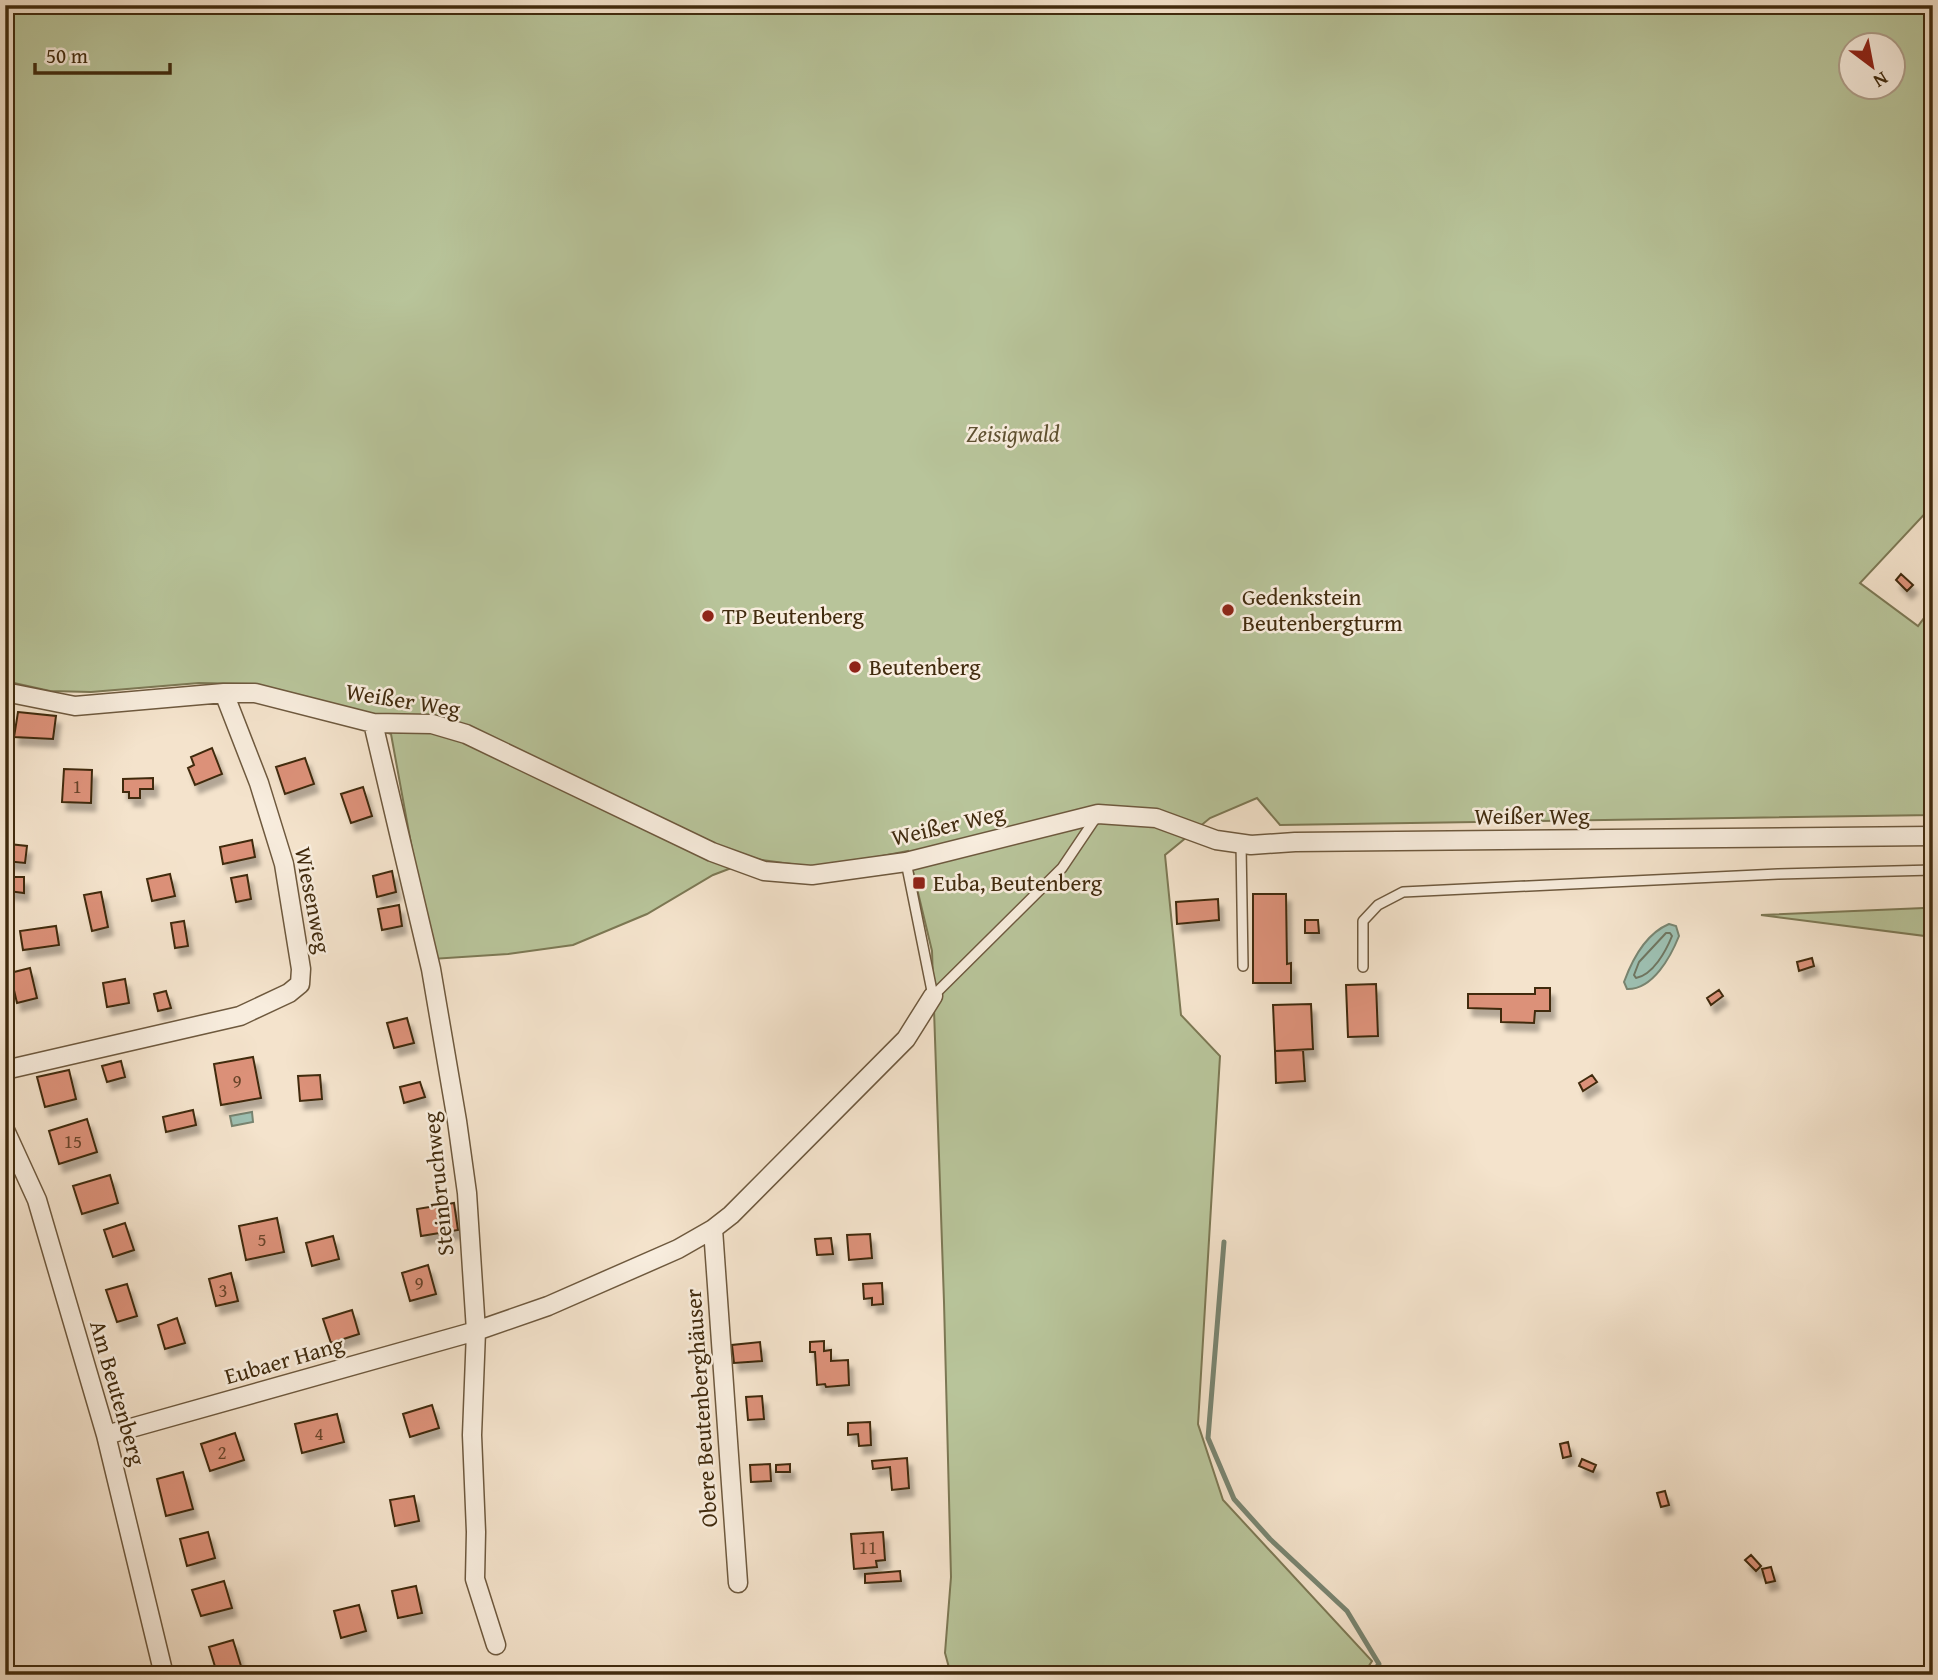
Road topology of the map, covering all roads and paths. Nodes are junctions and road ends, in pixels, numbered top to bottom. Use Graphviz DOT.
graph roads {
  1 [pos="224,693"];
  2 [pos="8,698"];
  3 [pos="373,723"];
  4 [pos="1098,814"];
  5 [pos="1933,836"];
  6 [pos="1241,843"];
  7 [pos="905,862"];
  8 [pos="1933,870"];
  9 [pos="1242,967"];
  10 [pos="1363,967"];
  11 [pos="933,996"];
  12 [pos="5,1070"];
  13 [pos="5,1130"];
  14 [pos="713,1229"];
  15 [pos="476,1331"];
  16 [pos="106,1435"];
  17 [pos="738,1583"];
  18 [pos="496,1645"];
  19 [pos="164,1675"];
  1 -- 2 [label="street, Weißer Weg"];
  1 -- 3 [label="street, Weißer Weg"];
  1 -- 12 [label="street, Wiesenweg"];
  3 -- 7 [label="street, Weißer Weg"];
  3 -- 15 [label="street, Steinbruchweg"];
  4 -- 6 [label="street, Weißer Weg"];
  4 -- 7 [label="street, Weißer Weg"];
  4 -- 11 [label="lane"];
  5 -- 6 [label="street, Weißer Weg"];
  6 -- 9 [label="lane"];
  7 -- 11 [label="lane"];
  8 -- 10 [label="lane"];
  11 -- 14 [label="street"];
  13 -- 16 [label="street, Am Beutenberg"];
  14 -- 15 [label="street"];
  14 -- 17 [label="street, Obere Beutenberghäuser"];
  15 -- 16 [label="street, Eubaer Hang"];
  15 -- 18 [label="street, Steinbruchweg"];
  16 -- 19 [label="street, Am Beutenberg"];
}
